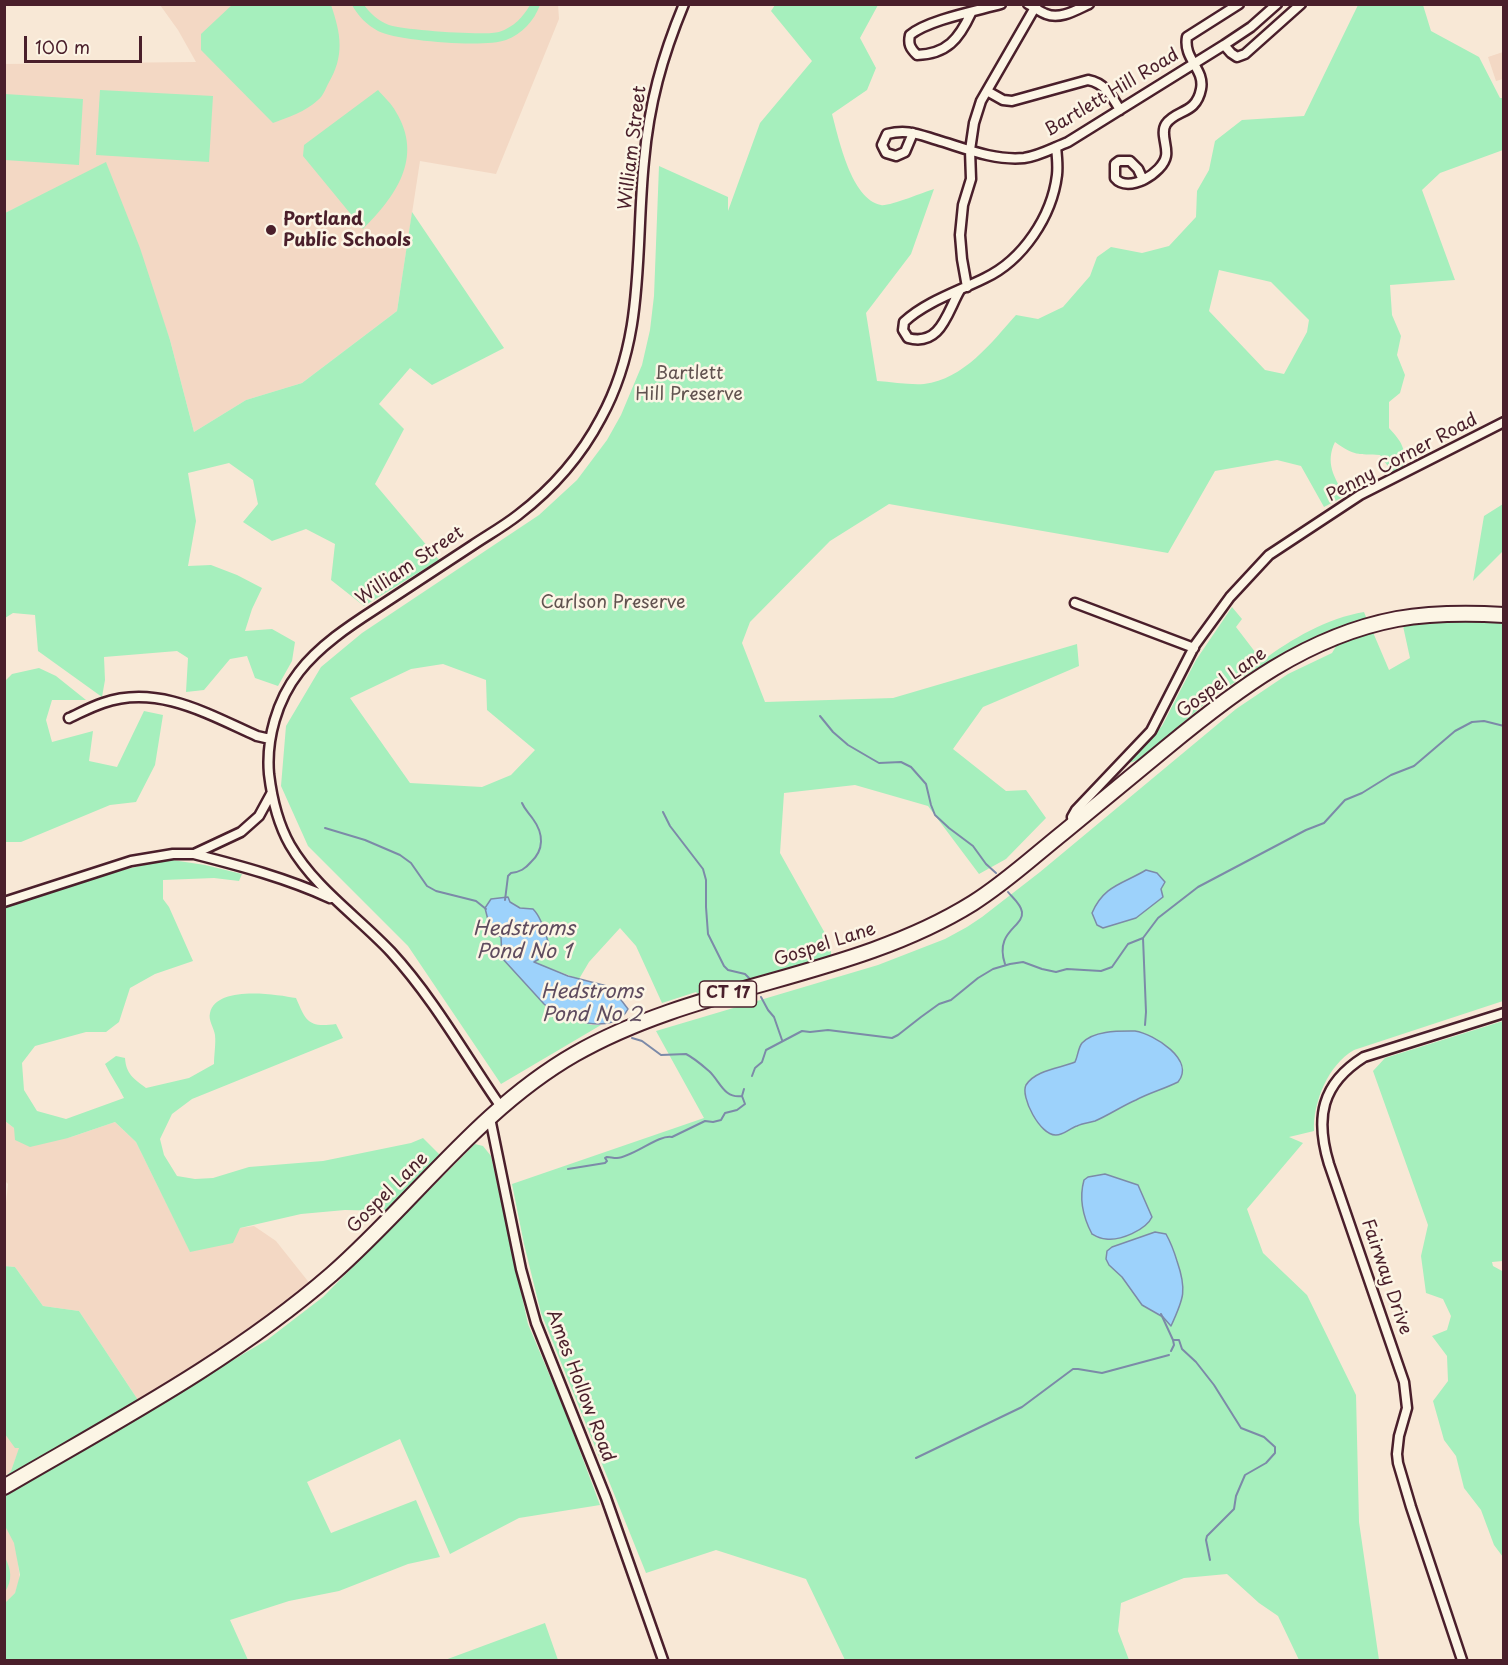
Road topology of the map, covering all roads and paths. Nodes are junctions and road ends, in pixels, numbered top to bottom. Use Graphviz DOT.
graph roads {
  1 [pos="684,4"];
  2 [pos="1001,4"];
  3 [pos="1239,4"];
  4 [pos="1277,4"];
  5 [pos="1301,4"];
  6 [pos="1085,5"];
  7 [pos="1034,6"];
  8 [pos="971,13"];
  9 [pos="1224,45"];
  10 [pos="1194,63"];
  11 [pos="987,91"];
  12 [pos="1120,110"];
  13 [pos="913,133"];
  14 [pos="1056,147"];
  15 [pos="970,150"];
  16 [pos="1143,180"];
  17 [pos="964,289"];
  18 [pos="1503,422"];
  19 [pos="1075,603"];
  20 [pos="1503,615"];
  21 [pos="1194,648"];
  22 [pos="69,718"];
  23 [pos="270,739"];
  24 [pos="271,794"];
  25 [pos="1072,825"];
  26 [pos="194,854"];
  27 [pos="336,900"];
  28 [pos="4,902"];
  29 [pos="1503,1013"];
  30 [pos="501,1107"];
  31 [pos="490,1118"];
  32 [pos="4,1487"];
  33 [pos="663,1660"];
  34 [pos="1462,1660"];
  1 -- 23 [label="street, William Street"];
  2 -- 8 [label="street"];
  3 -- 10 [label="street"];
  4 -- 9 [label="street, Bartlett Hill Road"];
  5 -- 9 [label="street"];
  6 -- 7 [label="street"];
  7 -- 11 [label="street"];
  8 -- 8 [label="street"];
  9 -- 10 [label="street, Bartlett Hill Road"];
  10 -- 12 [label="street, Bartlett Hill Road"];
  10 -- 16 [label="street"];
  11 -- 12 [label="street"];
  11 -- 15 [label="street"];
  12 -- 14 [label="street, Bartlett Hill Road"];
  13 -- 15 [label="street, Bartlett Hill Road"];
  14 -- 15 [label="street, Bartlett Hill Road"];
  14 -- 17 [label="street"];
  15 -- 17 [label="street"];
  17 -- 17 [label="street"];
  18 -- 21 [label="street, Penny Corner Road"];
  19 -- 21 [label="street"];
  20 -- 25 [label="main road, Gospel Lane / CT 17"];
  21 -- 25 [label="street, Penny Corner Road"];
  22 -- 23 [label="street"];
  23 -- 24 [label="street, William Street"];
  24 -- 26 [label="street"];
  24 -- 27 [label="street, William Street"];
  25 -- 30 [label="main road, Gospel Lane / CT 17"];
  26 -- 27 [label="street"];
  26 -- 28 [label="street"];
  27 -- 30 [label="street, William Street"];
  29 -- 34 [label="street, Fairway Drive"];
  30 -- 31 [label="main road, Gospel Lane / CT 17"];
  31 -- 32 [label="main road, Gospel Lane / CT 17"];
  31 -- 33 [label="street, Ames Hollow Road"];
}
